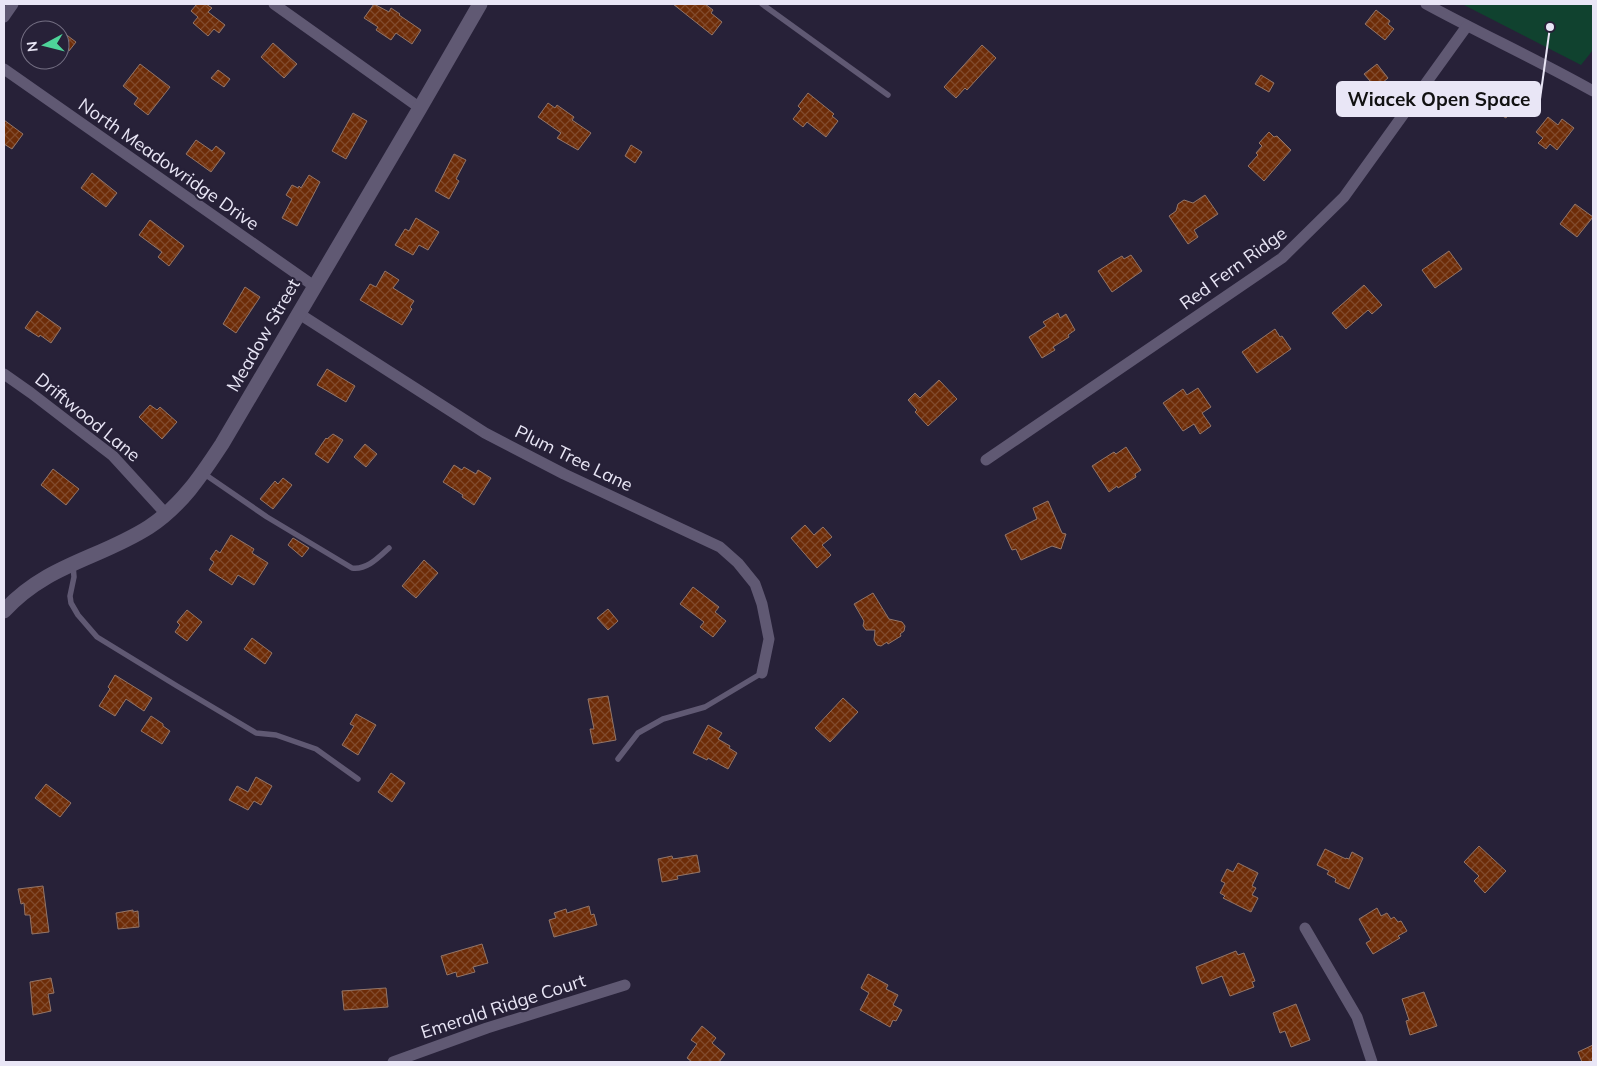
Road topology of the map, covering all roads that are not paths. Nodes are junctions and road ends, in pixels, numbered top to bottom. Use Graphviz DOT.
graph roads {
  1 [pos="12,4"];
  2 [pos="274,4"];
  3 [pos="480,4"];
  4 [pos="762,4"];
  5 [pos="1426,4"];
  6 [pos="4,17"];
  7 [pos="1467,26"];
  8 [pos="4,69"];
  9 [pos="1593,91"];
  10 [pos="888,95"];
  11 [pos="420,108"];
  12 [pos="314,286"];
  13 [pos="298,313"];
  14 [pos="4,374"];
  15 [pos="986,460"];
  16 [pos="203,473"];
  17 [pos="166,514"];
  18 [pos="389,548"];
  19 [pos="72,563"];
  20 [pos="4,611"];
  21 [pos="762,673"];
  22 [pos="618,759"];
  23 [pos="358,779"];
  24 [pos="1305,928"];
  25 [pos="625,985"];
  26 [pos="393,1062"];
  27 [pos="1372,1062"];
  1 -- 6 [label="street"];
  2 -- 11 [label="street"];
  3 -- 11 [label="street, Meadow Street"];
  4 -- 10 [label="lane"];
  5 -- 7 [label="street"];
  7 -- 9 [label="street"];
  7 -- 15 [label="street, Red Fern Ridge"];
  8 -- 12 [label="street, North Meadowridge Drive"];
  11 -- 12 [label="street, Meadow Street"];
  12 -- 13 [label="street, Meadow Street"];
  13 -- 16 [label="street, Meadow Street"];
  13 -- 21 [label="street, Plum Tree Lane"];
  14 -- 17 [label="street, Driftwood Lane"];
  16 -- 17 [label="street, Meadow Street"];
  16 -- 18 [label="lane"];
  17 -- 19 [label="street, Meadow Street"];
  19 -- 20 [label="street, Meadow Street"];
  19 -- 23 [label="lane"];
  21 -- 22 [label="lane"];
  24 -- 27 [label="street"];
  25 -- 26 [label="street, Emerald Ridge Court"];
}
